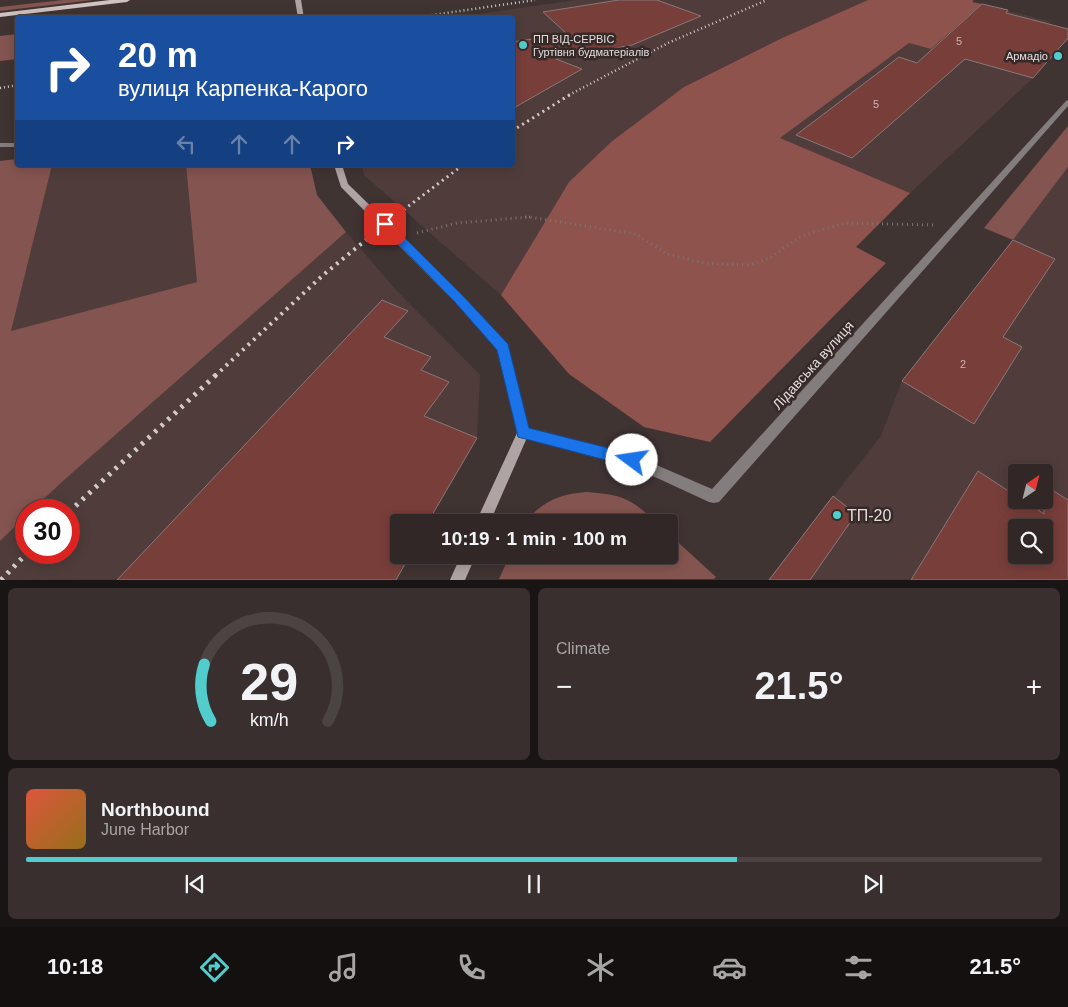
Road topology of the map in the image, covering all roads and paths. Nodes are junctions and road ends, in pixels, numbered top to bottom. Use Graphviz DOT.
graph roads {
  1 [pos="127,0"];
  2 [pos="298,0"];
  3 [pos="0,15"];
  4 [pos="300,15"];
  5 [pos="1068,102"];
  6 [pos="0,145"];
  7 [pos="15,145"];
  8 [pos="339,167"];
  9 [pos="958,225"];
  10 [pos="397,237"];
  11 [pos="523,433"];
  12 [pos="487,514"];
  13 [pos="465,564"];
  14 [pos="457,580"];
  1 -- 3 [label="main road"];
  2 -- 4 [label="main road"];
  5 -- 9 [label="street, Лідавська вулиця"];
  6 -- 7 [label="street"];
  8 -- 10 [label="main road"];
  9 -- 10 [label="path"];
  9 -- 11 [label="street, Лідавська вулиця"];
  10 -- 11 [label="main road"];
  11 -- 12 [label="main road"];
  13 -- 14 [label="main road"];
}
